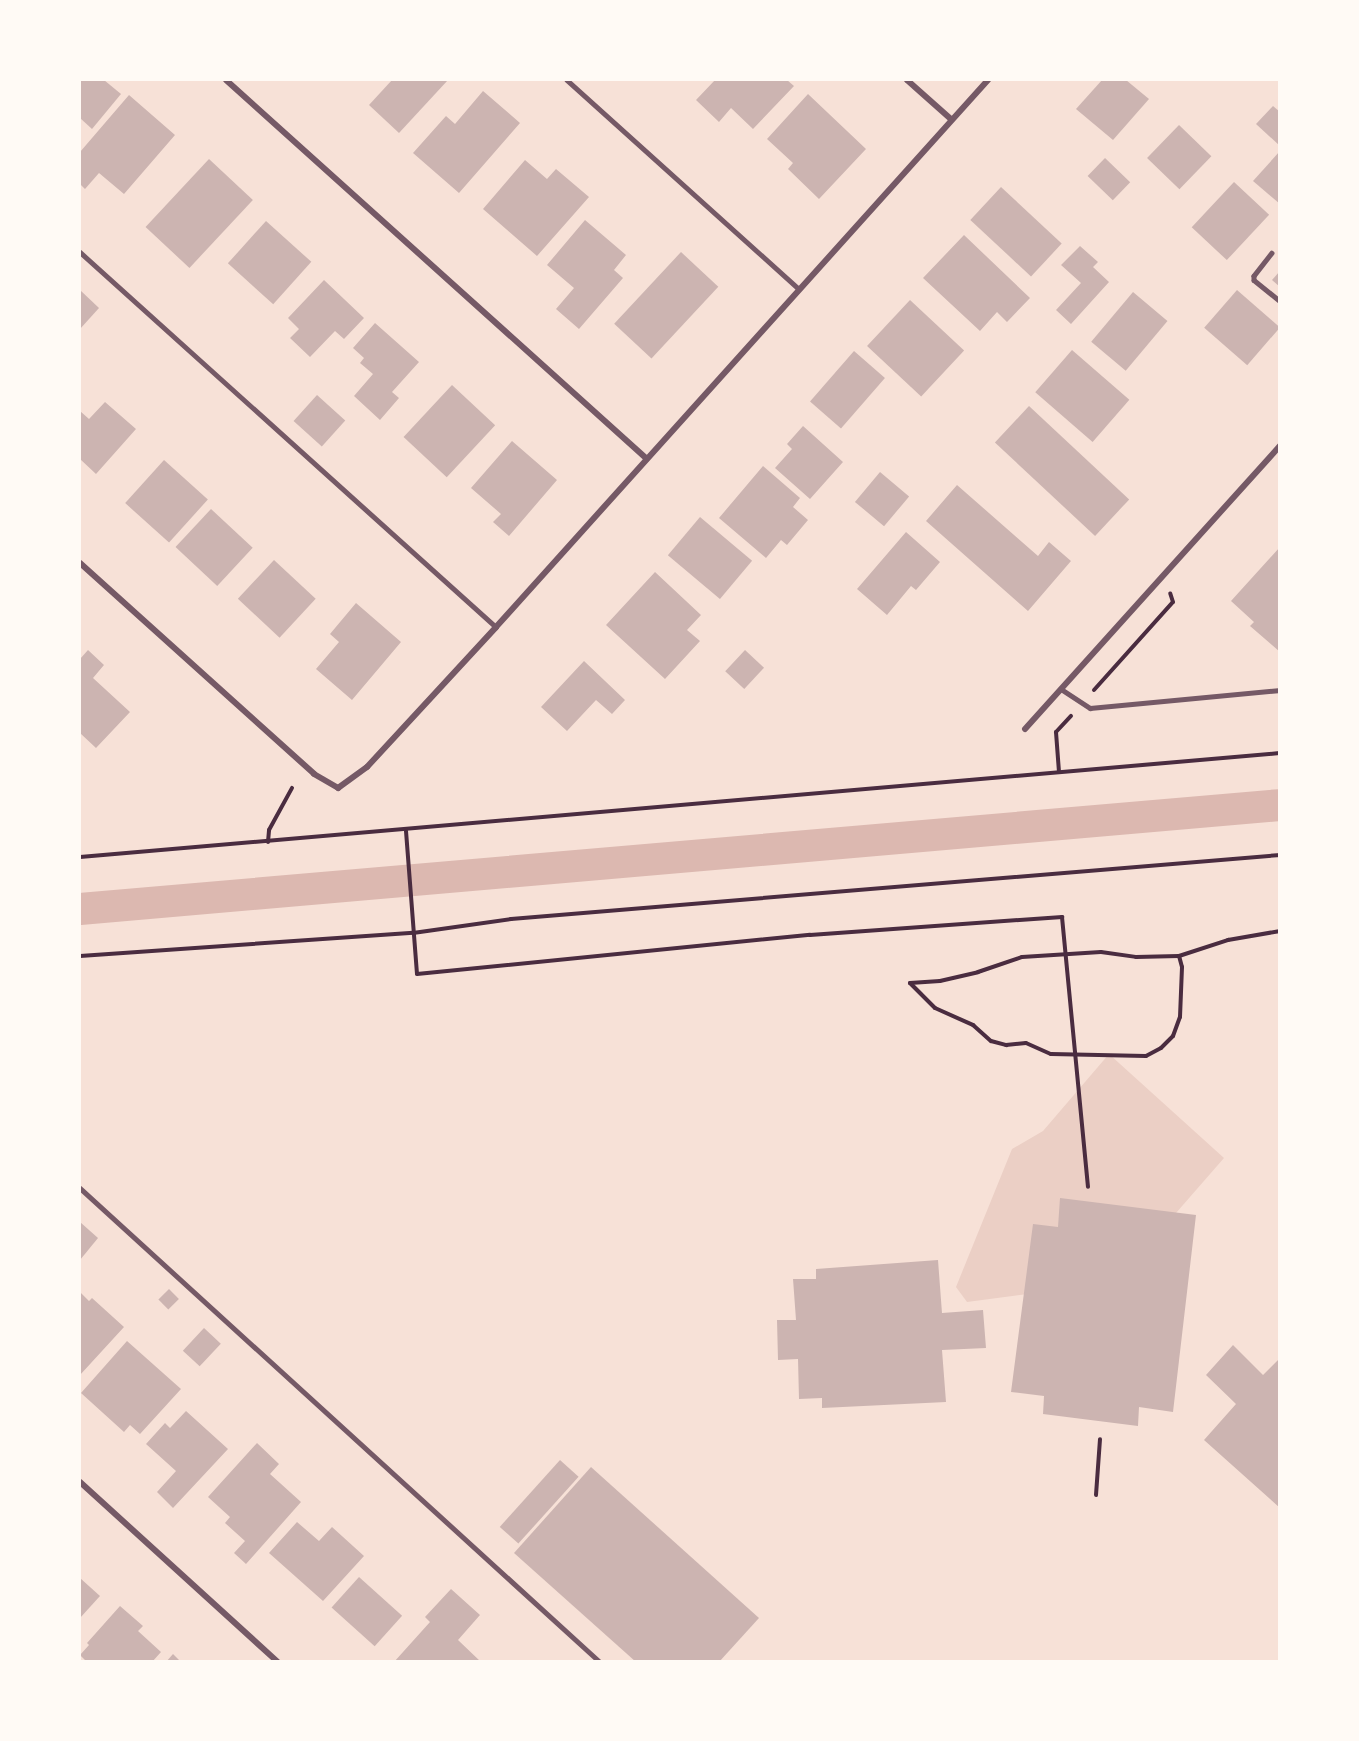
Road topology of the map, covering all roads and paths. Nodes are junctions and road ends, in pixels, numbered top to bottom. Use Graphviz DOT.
graph roads {
  1 [pos="226,80"];
  2 [pos="567,80"];
  3 [pos="907,80"];
  4 [pos="988,80"];
  5 [pos="951,119"];
  6 [pos="80,252"];
  7 [pos="1272,253"];
  8 [pos="799,290"];
  9 [pos="1280,301"];
  10 [pos="1280,446"];
  11 [pos="647,459"];
  12 [pos="80,563"];
  13 [pos="1165,573"];
  14 [pos="496,627"];
  15 [pos="1061,688"];
  16 [pos="1280,690"];
  17 [pos="1082,703"];
  18 [pos="1025,729"];
  19 [pos="1280,753"];
  20 [pos="1059,772"];
  21 [pos="292,788"];
  22 [pos="406,831"];
  23 [pos="268,842"];
  24 [pos="1280,855"];
  25 [pos="80,857"];
  26 [pos="1280,931"];
  27 [pos="413,933"];
  28 [pos="1064,955"];
  29 [pos="80,956"];
  30 [pos="1179,956"];
  31 [pos="1074,1053"];
  32 [pos="1088,1187"];
  33 [pos="80,1188"];
  34 [pos="1100,1439"];
  35 [pos="80,1482"];
  36 [pos="1096,1495"];
  37 [pos="278,1662"];
  38 [pos="600,1662"];
  1 -- 11 [label="street"];
  2 -- 8 [label="lane"];
  3 -- 5 [label="street"];
  4 -- 5 [label="street"];
  5 -- 8 [label="street"];
  6 -- 14 [label="lane"];
  7 -- 9 [label="lane"];
  8 -- 11 [label="street"];
  10 -- 13 [label="street"];
  11 -- 14 [label="street"];
  12 -- 14 [label="street"];
  13 -- 15 [label="street"];
  13 -- 17 [label="path"];
  15 -- 17 [label="lane"];
  15 -- 18 [label="street"];
  16 -- 17 [label="lane"];
  17 -- 20 [label="path"];
  19 -- 20 [label="path"];
  20 -- 22 [label="path"];
  21 -- 23 [label="path"];
  22 -- 23 [label="path"];
  22 -- 27 [label="path"];
  23 -- 25 [label="path"];
  24 -- 27 [label="path"];
  26 -- 30 [label="path"];
  27 -- 28 [label="path"];
  27 -- 29 [label="path"];
  28 -- 30 [label="path"];
  28 -- 31 [label="path"];
  28 -- 31 [label="path"];
  30 -- 31 [label="path"];
  31 -- 32 [label="path"];
  33 -- 38 [label="lane"];
  34 -- 36 [label="path"];
  35 -- 37 [label="street"];
}
